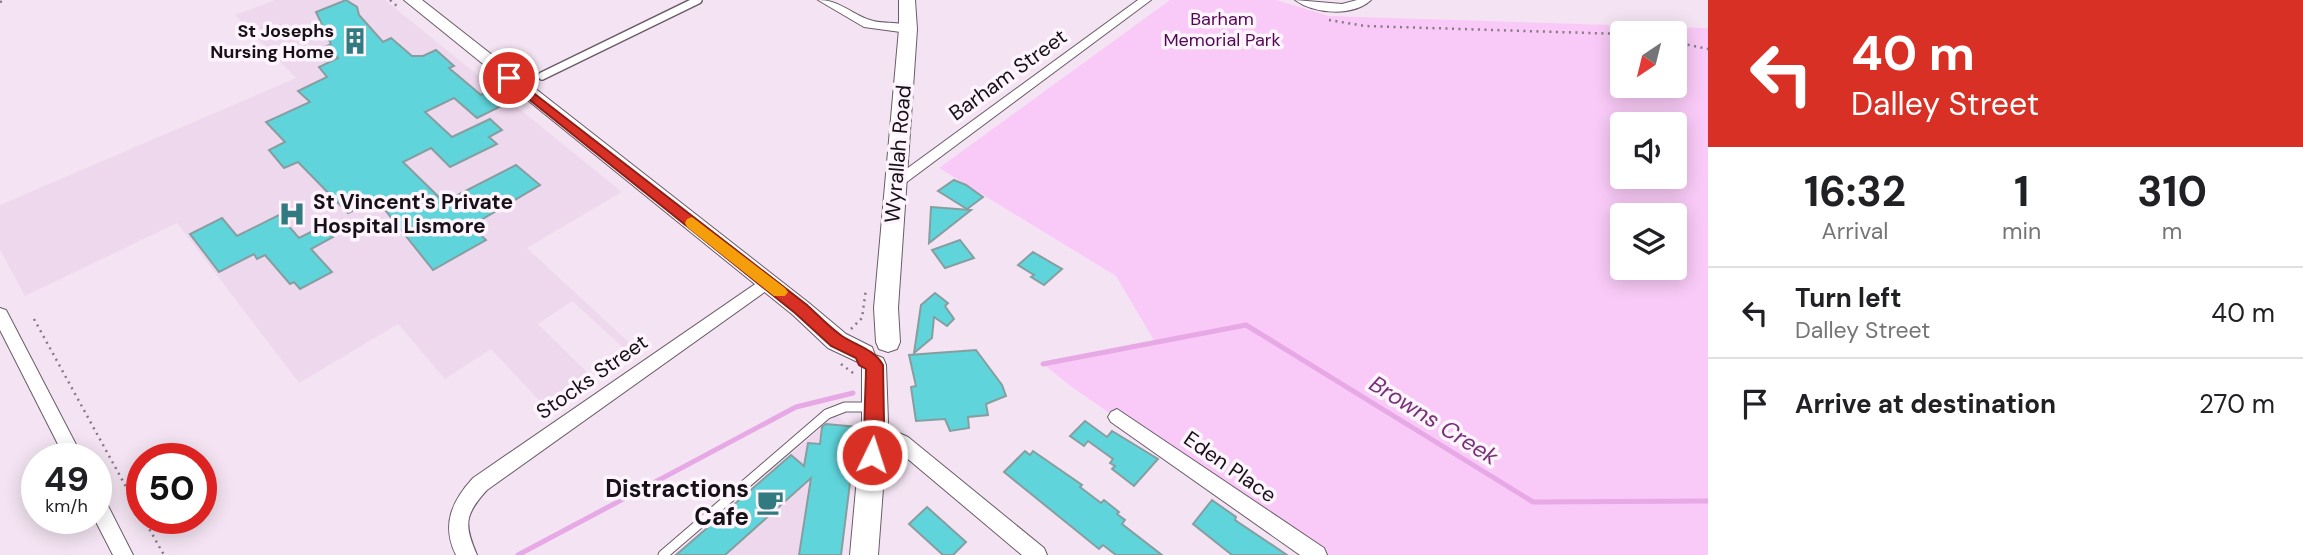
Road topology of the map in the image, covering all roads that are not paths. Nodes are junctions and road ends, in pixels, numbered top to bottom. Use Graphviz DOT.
graph roads {
  1 [pos="412,0"];
  2 [pos="698,0"];
  3 [pos="824,0"];
  4 [pos="906,0"];
  5 [pos="1145,0"];
  6 [pos="1365,0"];
  7 [pos="1306,2"];
  8 [pos="908,29"];
  9 [pos="541,76"];
  10 [pos="895,184"];
  11 [pos="767,282"];
  12 [pos="3,326"];
  13 [pos="876,351"];
  14 [pos="1117,417"];
  15 [pos="875,420"];
  16 [pos="66,443"];
  17 [pos="112,532"];
  18 [pos="124,555"];
  19 [pos="467,555"];
  20 [pos="663,555"];
  21 [pos="864,555"];
  22 [pos="1037,555"];
  23 [pos="1317,555"];
  1 -- 11 [label="street"];
  2 -- 9 [label="lane"];
  3 -- 8 [label="street"];
  4 -- 8 [label="street, Wyrallah Road"];
  5 -- 10 [label="street, Barham Street"];
  6 -- 7 [label="street"];
  8 -- 10 [label="street, Wyrallah Road"];
  10 -- 13 [label="street, Wyrallah Road"];
  11 -- 13 [label="street"];
  11 -- 19 [label="street, Stocks Street"];
  12 -- 16 [label="street"];
  13 -- 15 [label="street, Wyrallah Road"];
  14 -- 23 [label="street, Eden Place"];
  15 -- 20 [label="lane"];
  15 -- 21 [label="street, Wyrallah Road"];
  15 -- 22 [label="street"];
  17 -- 18 [label="street"];
}
